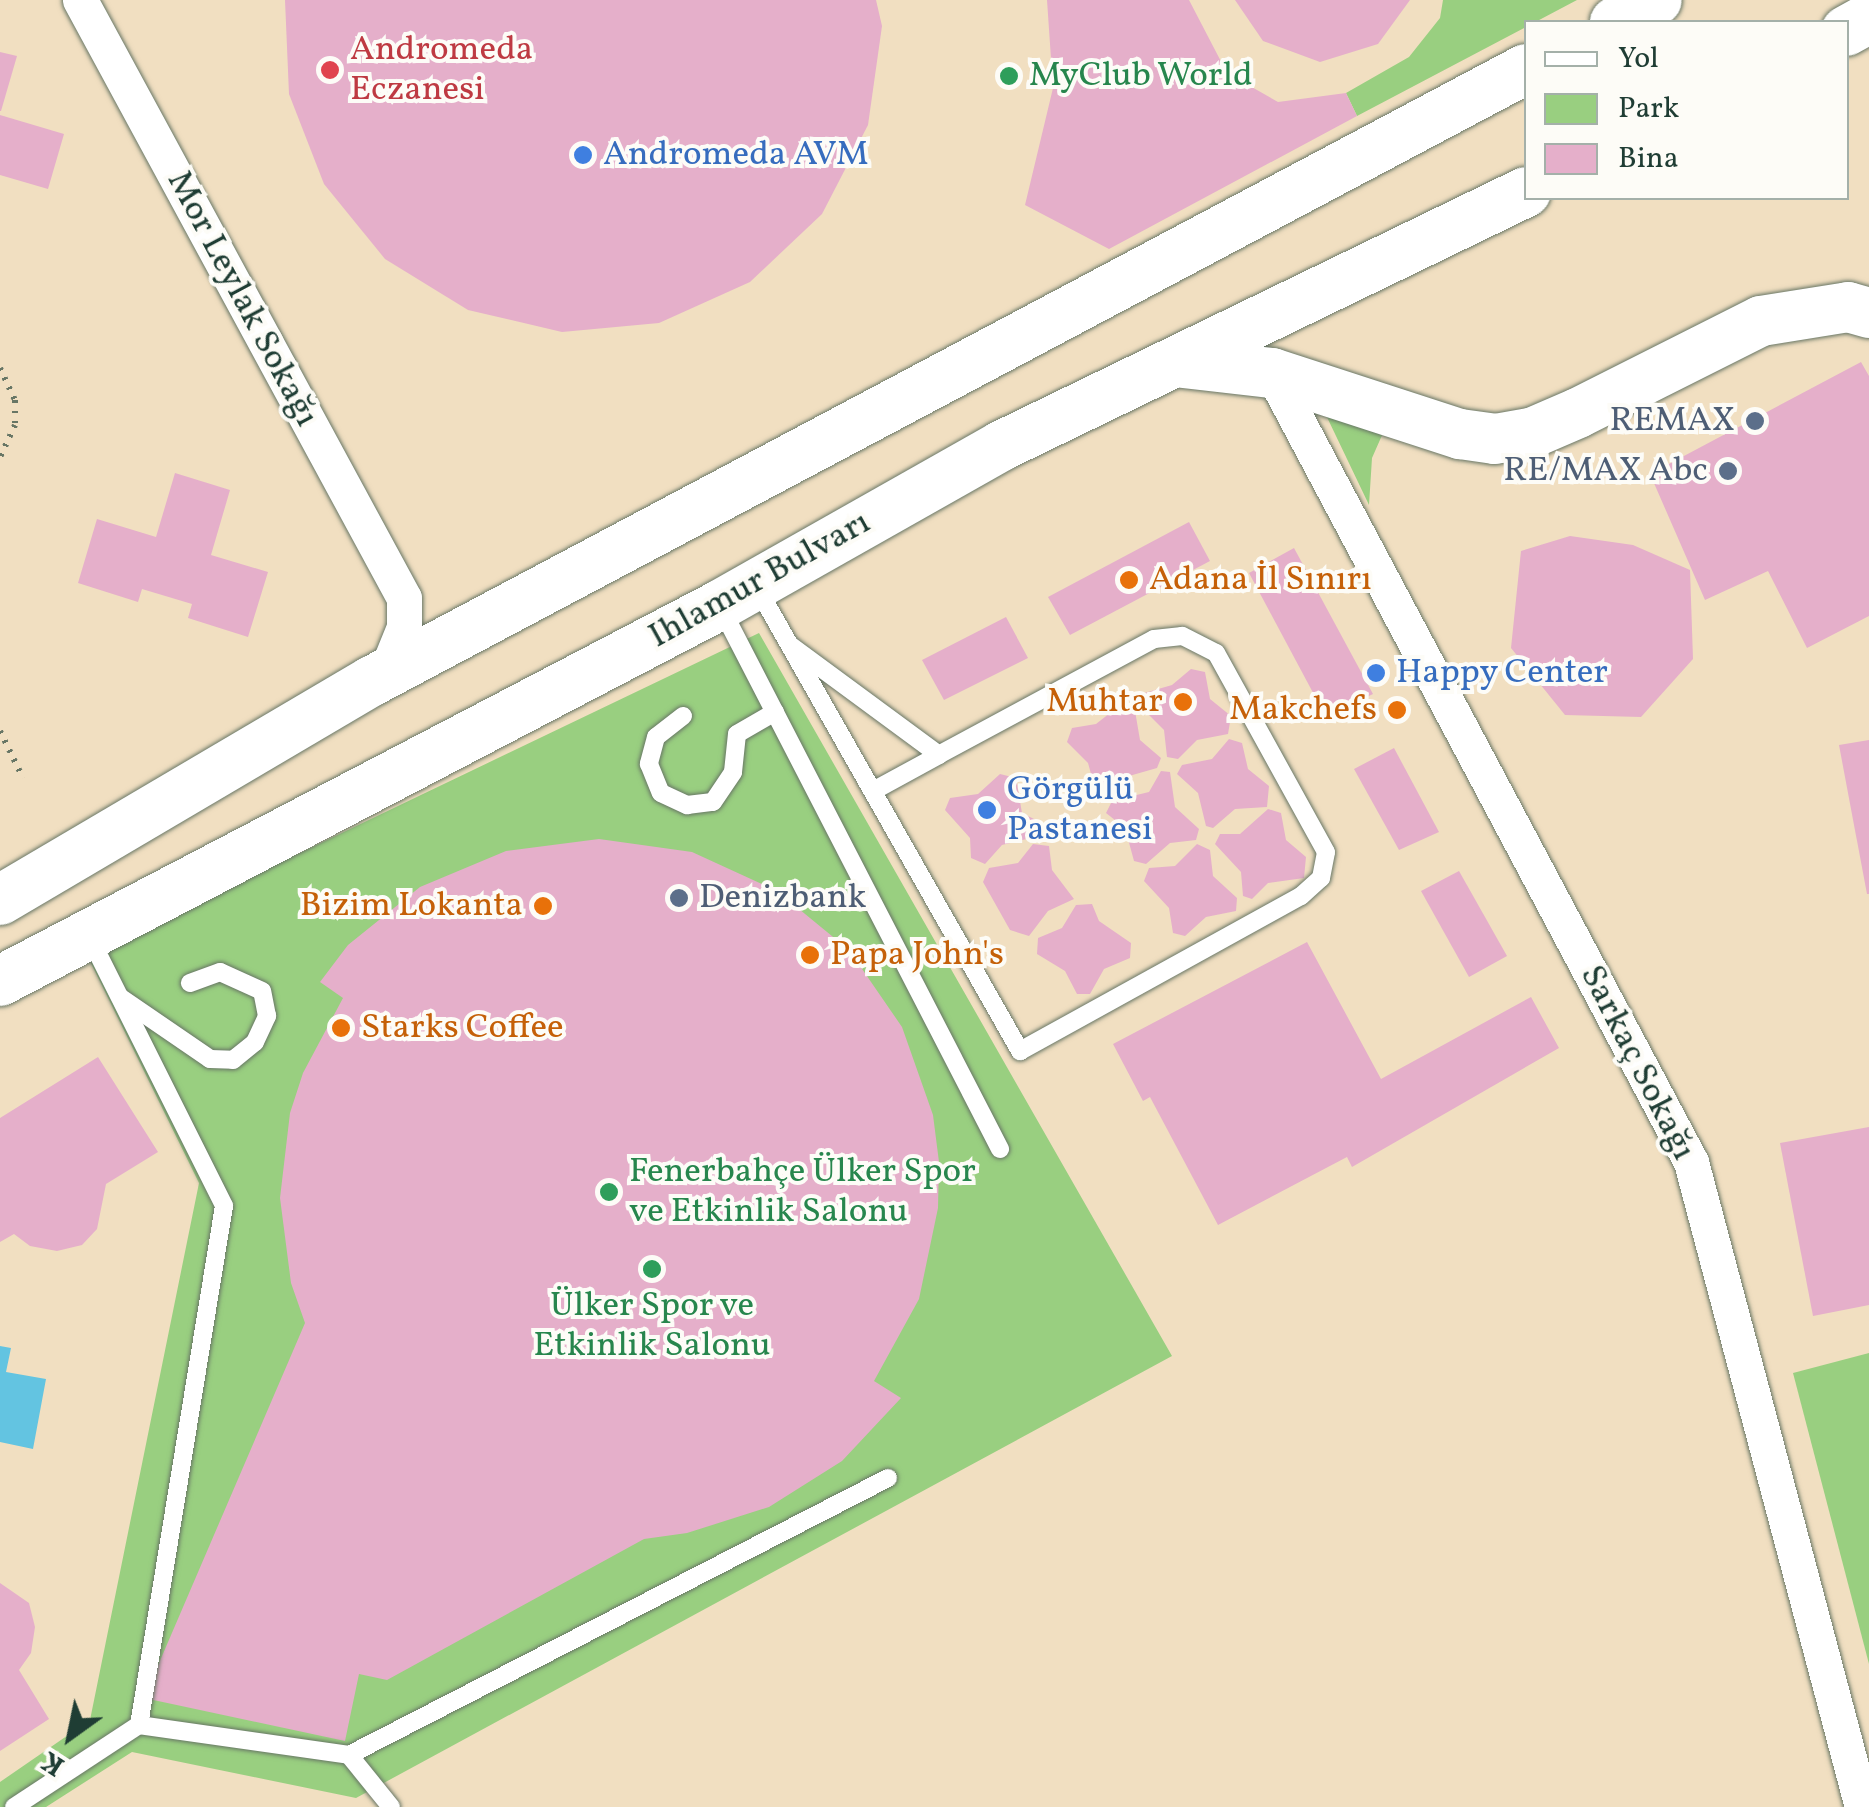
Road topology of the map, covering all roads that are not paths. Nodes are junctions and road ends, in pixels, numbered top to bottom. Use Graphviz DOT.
graph roads {
  1 [pos="80,0"];
  2 [pos="1658,0"];
  3 [pos="1619,20"];
  4 [pos="1524,70"];
  5 [pos="1524,193"];
  6 [pos="1869,313"];
  7 [pos="1182,363"];
  8 [pos="1272,373"];
  9 [pos="738,595"];
  10 [pos="790,646"];
  11 [pos="372,681"];
  12 [pos="776,712"];
  13 [pos="683,716"];
  14 [pos="940,755"];
  15 [pos="873,791"];
  16 [pos="0,900"];
  17 [pos="88,936"];
  18 [pos="0,982"];
  19 [pos="190,983"];
  20 [pos="117,995"];
  21 [pos="1000,1149"];
  22 [pos="888,1478"];
  23 [pos="139,1725"];
  24 [pos="350,1755"];
  25 [pos="14,1807"];
  26 [pos="391,1807"];
  27 [pos="1862,1807"];
  1 -- 11 [label="street, Mor Leylak Sokağı"];
  2 -- 3 [label="main road"];
  4 -- 11 [label="main road"];
  5 -- 7 [label="main road, Ihlamur Bulvarı"];
  6 -- 8 [label="main road"];
  7 -- 8 [label="main road"];
  7 -- 9 [label="main road, Ihlamur Bulvarı"];
  8 -- 27 [label="street, Sarkaç Sokağı"];
  9 -- 10 [label="lane"];
  9 -- 12 [label="lane"];
  9 -- 17 [label="main road, Ihlamur Bulvarı"];
  10 -- 14 [label="lane"];
  10 -- 15 [label="lane"];
  11 -- 16 [label="main road"];
  12 -- 13 [label="lane"];
  12 -- 21 [label="lane"];
  14 -- 15 [label="lane"];
  14 -- 15 [label="lane"];
  17 -- 18 [label="main road, Ihlamur Bulvarı"];
  17 -- 20 [label="lane"];
  19 -- 20 [label="lane"];
  20 -- 23 [label="lane"];
  22 -- 24 [label="lane"];
  23 -- 24 [label="lane"];
  23 -- 25 [label="lane"];
  24 -- 26 [label="lane"];
}
